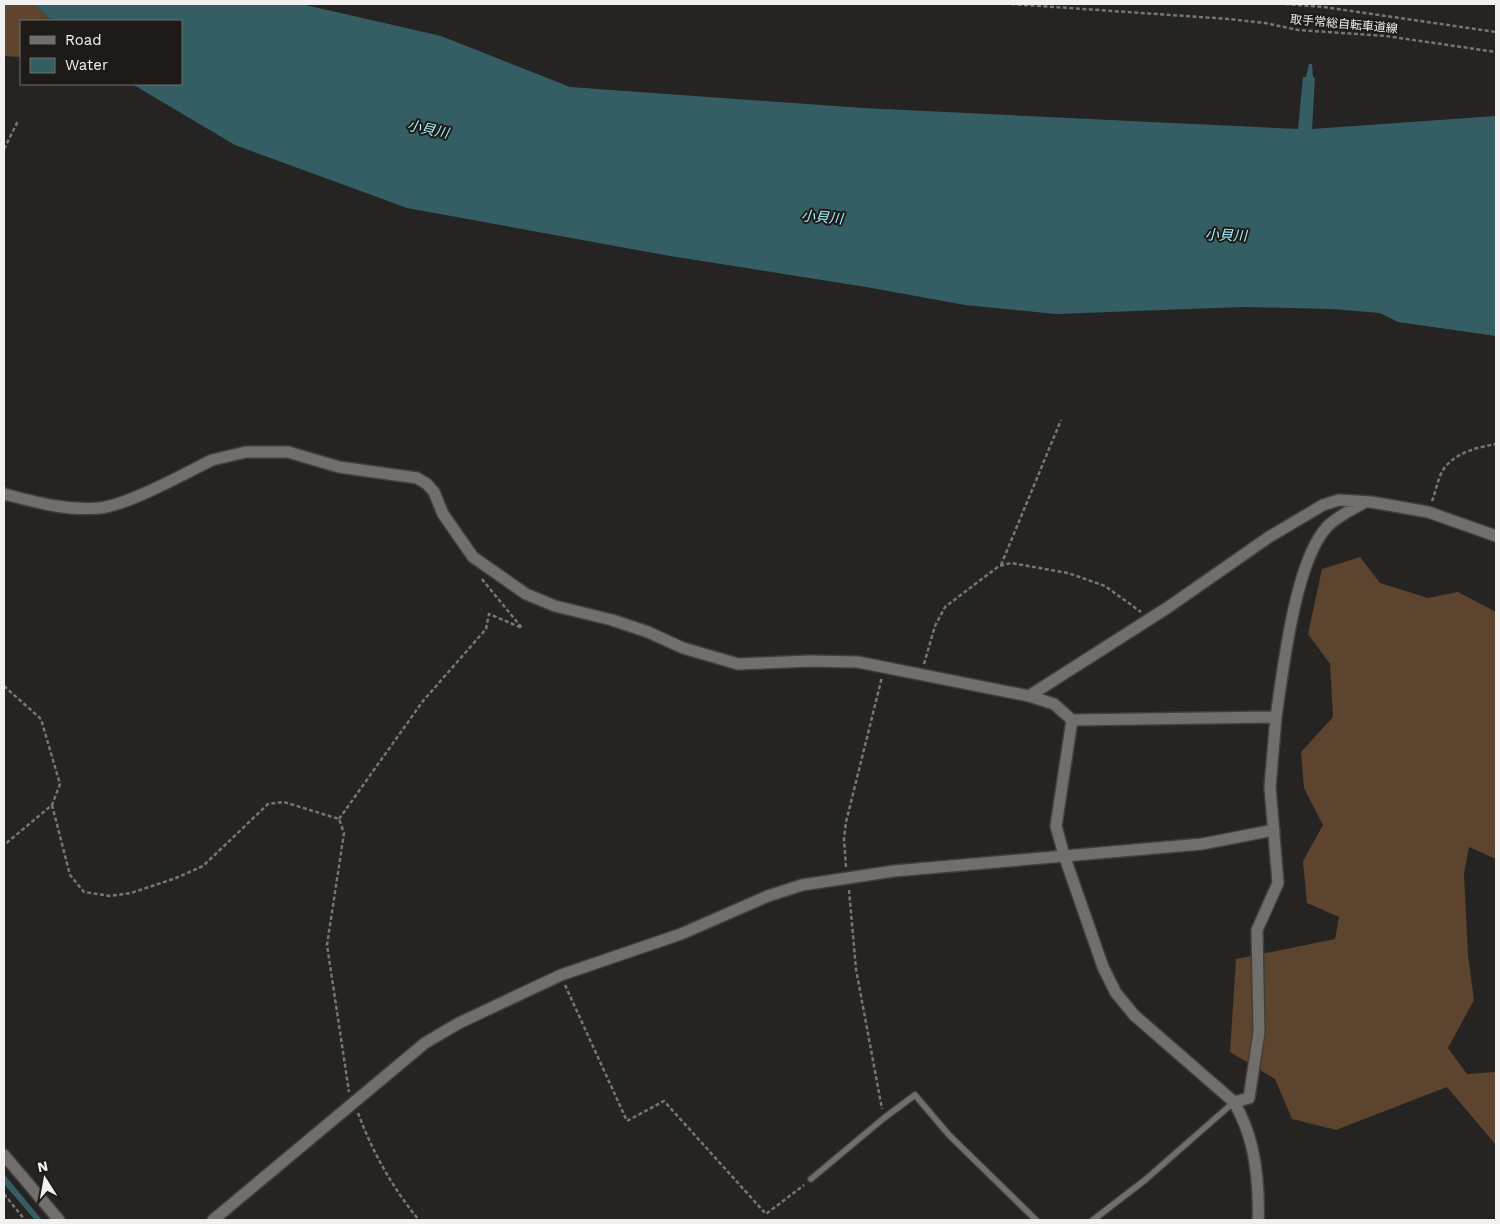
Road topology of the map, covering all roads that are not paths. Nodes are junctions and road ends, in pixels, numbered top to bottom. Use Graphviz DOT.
graph roads {
  1 [pos="4,494"];
  2 [pos="1365,502"];
  3 [pos="1496,536"];
  4 [pos="1029,696"];
  5 [pos="1276,717"];
  6 [pos="1072,720"];
  7 [pos="1274,830"];
  8 [pos="1064,855"];
  9 [pos="1234,1102"];
  10 [pos="4,1155"];
  11 [pos="811,1179"];
  12 [pos="59,1220"];
  13 [pos="213,1220"];
  14 [pos="1036,1220"];
  15 [pos="1093,1220"];
  16 [pos="1258,1220"];
  1 -- 4 [label="street"];
  2 -- 3 [label="street"];
  2 -- 4 [label="street"];
  2 -- 5 [label="street"];
  4 -- 6 [label="street"];
  5 -- 6 [label="street"];
  5 -- 7 [label="street"];
  6 -- 8 [label="street"];
  7 -- 8 [label="street"];
  7 -- 9 [label="street"];
  8 -- 9 [label="street"];
  8 -- 13 [label="street"];
  9 -- 15 [label="lane"];
  9 -- 16 [label="street"];
  10 -- 12 [label="street"];
  11 -- 14 [label="lane"];
}
